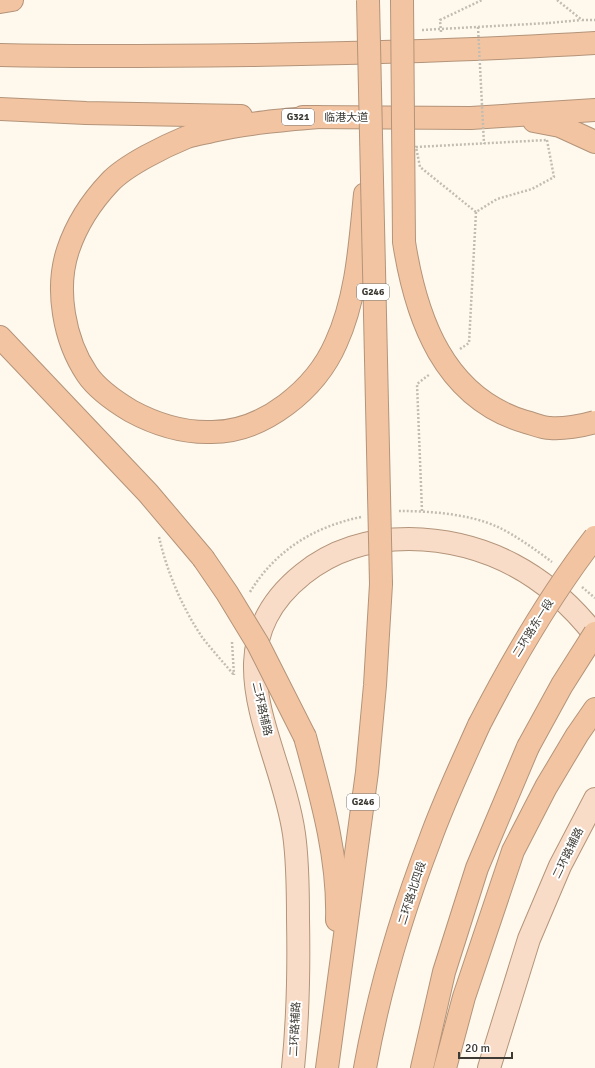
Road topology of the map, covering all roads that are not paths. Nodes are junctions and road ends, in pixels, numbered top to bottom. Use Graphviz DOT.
graph roads {
  1 [pos="12,0"];
  2 [pos="368,0"];
  3 [pos="402,0"];
  4 [pos="0,2"];
  5 [pos="595,44"];
  6 [pos="0,55"];
  7 [pos="0,109"];
  8 [pos="595,110"];
  9 [pos="318,117"];
  10 [pos="471,118"];
  11 [pos="595,142"];
  12 [pos="370,145"];
  13 [pos="0,337"];
  14 [pos="595,422"];
  15 [pos="595,537"];
  16 [pos="595,634"];
  17 [pos="595,709"];
  18 [pos="479,724"];
  19 [pos="595,799"];
  20 [pos="595,814"];
  21 [pos="560,866"];
  22 [pos="334,1019"];
  23 [pos="293,1068"];
  24 [pos="327,1068"];
  25 [pos="365,1068"];
  26 [pos="422,1068"];
  27 [pos="445,1068"];
  28 [pos="489,1068"];
  1 -- 4 [label="highway"];
  2 -- 12 [label="highway, G246, bridge"];
  3 -- 14 [label="highway, bridge"];
  5 -- 6 [label="highway"];
  7 -- 9 [label="highway, 临港大道 / G321"];
  8 -- 10 [label="highway, 临港大道 / G321"];
  9 -- 10 [label="highway, 临港大道 / G321"];
  9 -- 12 [label="highway, bridge"];
  10 -- 11 [label="highway"];
  12 -- 22 [label="highway, G246, bridge"];
  13 -- 22 [label="highway, bridge"];
  15 -- 18 [label="highway, 二环路东一段, bridge"];
  16 -- 23 [label="main road, 二环路辅路"];
  16 -- 26 [label="highway, bridge"];
  17 -- 27 [label="highway"];
  18 -- 25 [label="highway, 二环路北四段"];
  19 -- 21 [label="main road, 二环路辅路"];
  20 -- 21 [label="main road"];
  21 -- 28 [label="main road, 二环路辅路"];
  22 -- 24 [label="highway, G246"];
}
